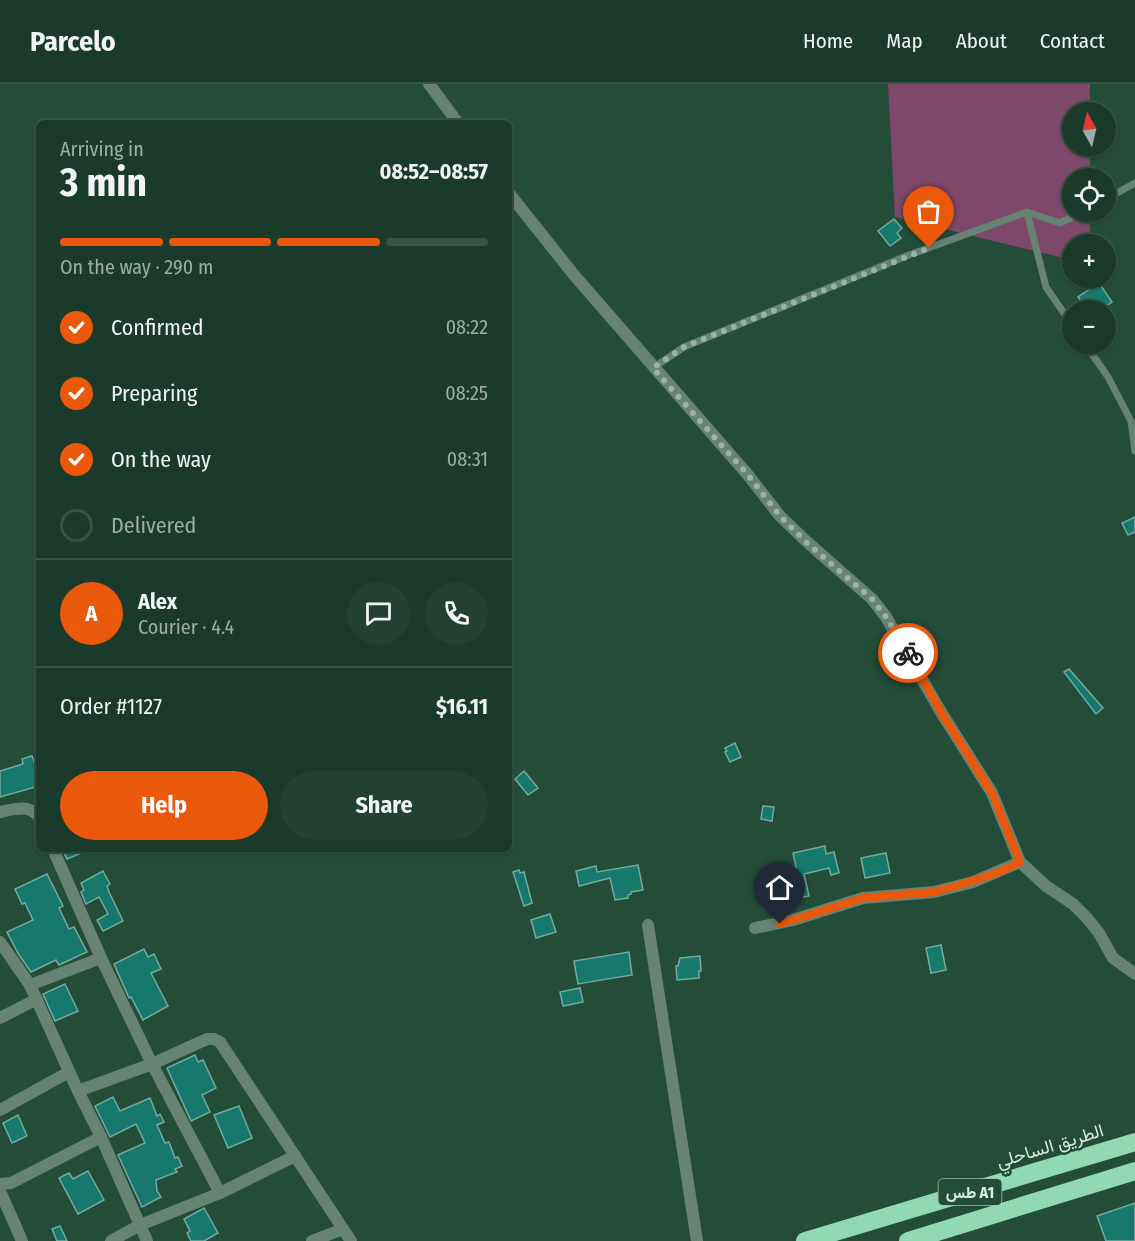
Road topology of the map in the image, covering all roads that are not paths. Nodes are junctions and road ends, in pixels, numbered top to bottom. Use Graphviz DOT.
graph roads {
  1 [pos="429,84"];
  2 [pos="456,120"];
  3 [pos="1135,183"];
  4 [pos="1116,193"];
  5 [pos="512,197"];
  6 [pos="1027,212"];
  7 [pos="1064,222"];
  8 [pos="1062,310"];
  9 [pos="1092,354"];
  10 [pos="653,368"];
  11 [pos="1135,451"];
  12 [pos="0,812"];
  13 [pos="36,815"];
  14 [pos="54,852"];
  15 [pos="1020,862"];
  16 [pos="648,925"];
  17 [pos="755,928"];
  18 [pos="0,942"];
  19 [pos="101,958"];
  20 [pos="1135,974"];
  21 [pos="30,985"];
  22 [pos="37,999"];
  23 [pos="0,1018"];
  24 [pos="152,1064"];
  25 [pos="69,1072"];
  26 [pos="78,1091"];
  27 [pos="0,1110"];
  28 [pos="101,1137"];
  29 [pos="1135,1142"];
  30 [pos="295,1156"];
  31 [pos="1135,1171"];
  32 [pos="0,1184"];
  33 [pos="0,1191"];
  34 [pos="220,1193"];
  35 [pos="140,1225"];
  36 [pos="343,1229"];
  37 [pos="951,1235"];
  38 [pos="22,1241"];
  39 [pos="111,1241"];
  40 [pos="147,1241"];
  41 [pos="312,1241"];
  42 [pos="351,1241"];
  43 [pos="697,1241"];
  44 [pos="805,1241"];
  45 [pos="908,1241"];
  1 -- 2 [label="street"];
  3 -- 4 [label="lane"];
  5 -- 10 [label="street"];
  6 -- 7 [label="lane"];
  6 -- 8 [label="lane"];
  6 -- 10 [label="lane"];
  9 -- 11 [label="lane"];
  10 -- 15 [label="street"];
  12 -- 13 [label="street"];
  14 -- 19 [label="street"];
  15 -- 17 [label="street"];
  15 -- 20 [label="street"];
  16 -- 43 [label="street"];
  18 -- 21 [label="street"];
  19 -- 21 [label="street"];
  19 -- 24 [label="street"];
  21 -- 22 [label="street"];
  22 -- 23 [label="street"];
  22 -- 25 [label="street"];
  24 -- 26 [label="street"];
  24 -- 30 [label="street"];
  24 -- 34 [label="street"];
  25 -- 26 [label="street"];
  25 -- 27 [label="street"];
  26 -- 28 [label="street"];
  28 -- 32 [label="street"];
  28 -- 35 [label="street"];
  29 -- 44 [label="highway, الطريق الساحلي / طس A1"];
  30 -- 34 [label="street"];
  30 -- 36 [label="street"];
  31 -- 37 [label="highway, طس A1"];
  33 -- 38 [label="street"];
  34 -- 35 [label="street"];
  35 -- 39 [label="street"];
  35 -- 40 [label="street"];
  36 -- 41 [label="street"];
  36 -- 42 [label="street"];
  37 -- 45 [label="highway, طس A1"];
}
